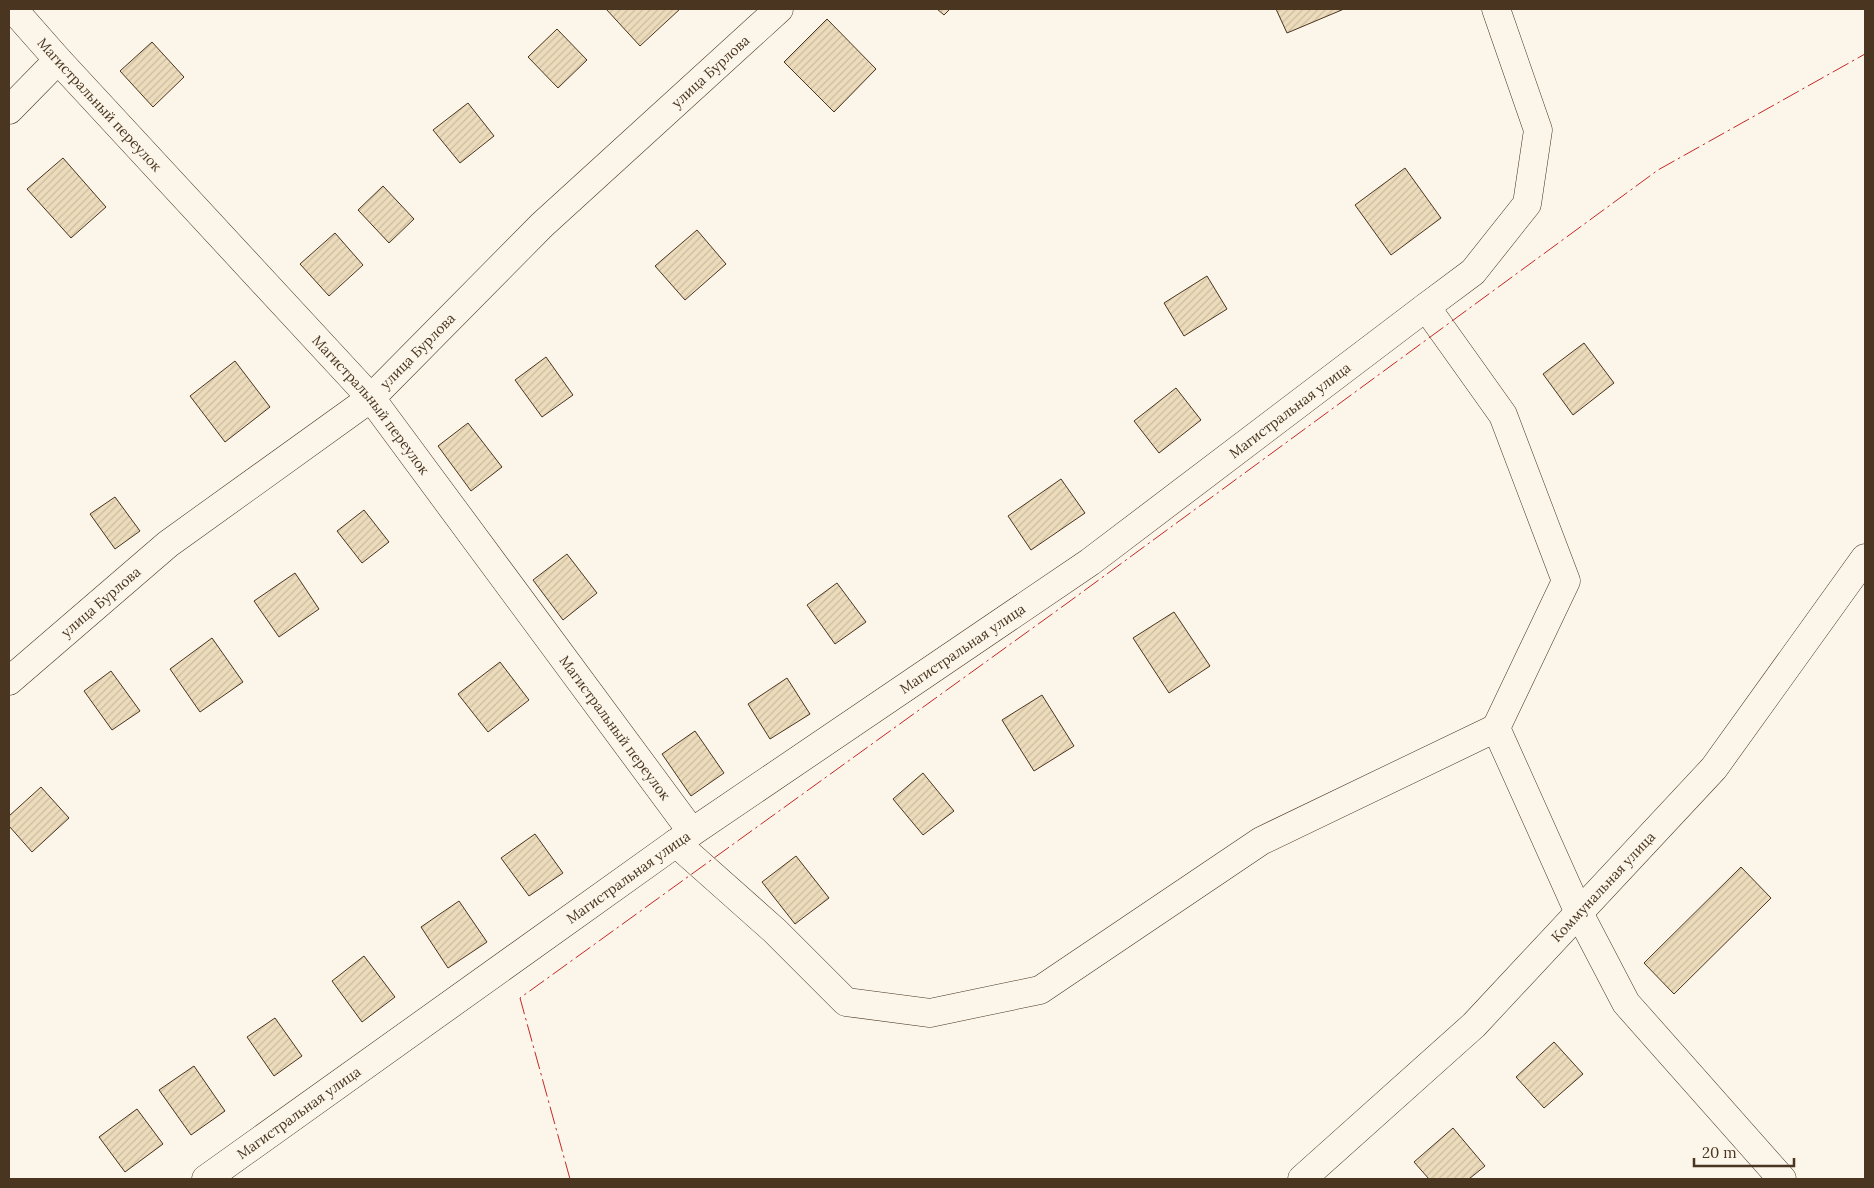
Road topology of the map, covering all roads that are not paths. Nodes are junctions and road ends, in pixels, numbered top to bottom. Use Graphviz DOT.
graph roads {
  1 [pos="13,9"];
  2 [pos="779,9"];
  3 [pos="1496,9"];
  4 [pos="58,60"];
  5 [pos="9,110"];
  6 [pos="1426,306"];
  7 [pos="371,398"];
  8 [pos="1865,558"];
  9 [pos="9,681"];
  10 [pos="1496,728"];
  11 [pos="684,837"];
  12 [pos="1579,913"];
  13 [pos="206,1179"];
  14 [pos="1302,1179"];
  15 [pos="1782,1179"];
  1 -- 4 [label="street, Магистральный переулок"];
  2 -- 7 [label="street, улица Бурлова"];
  3 -- 6 [label="street, Магистральная улица"];
  4 -- 5 [label="street"];
  4 -- 7 [label="street, Магистральный переулок"];
  6 -- 10 [label="street"];
  6 -- 11 [label="street, Магистральная улица"];
  7 -- 9 [label="street, улица Бурлова"];
  7 -- 11 [label="street, Магистральный переулок"];
  8 -- 12 [label="street, Коммунальная улица"];
  10 -- 11 [label="street, Магистральный переулок"];
  10 -- 12 [label="street"];
  11 -- 13 [label="street, Магистральная улица"];
  12 -- 14 [label="street, Коммунальная улица"];
  12 -- 15 [label="street"];
}
